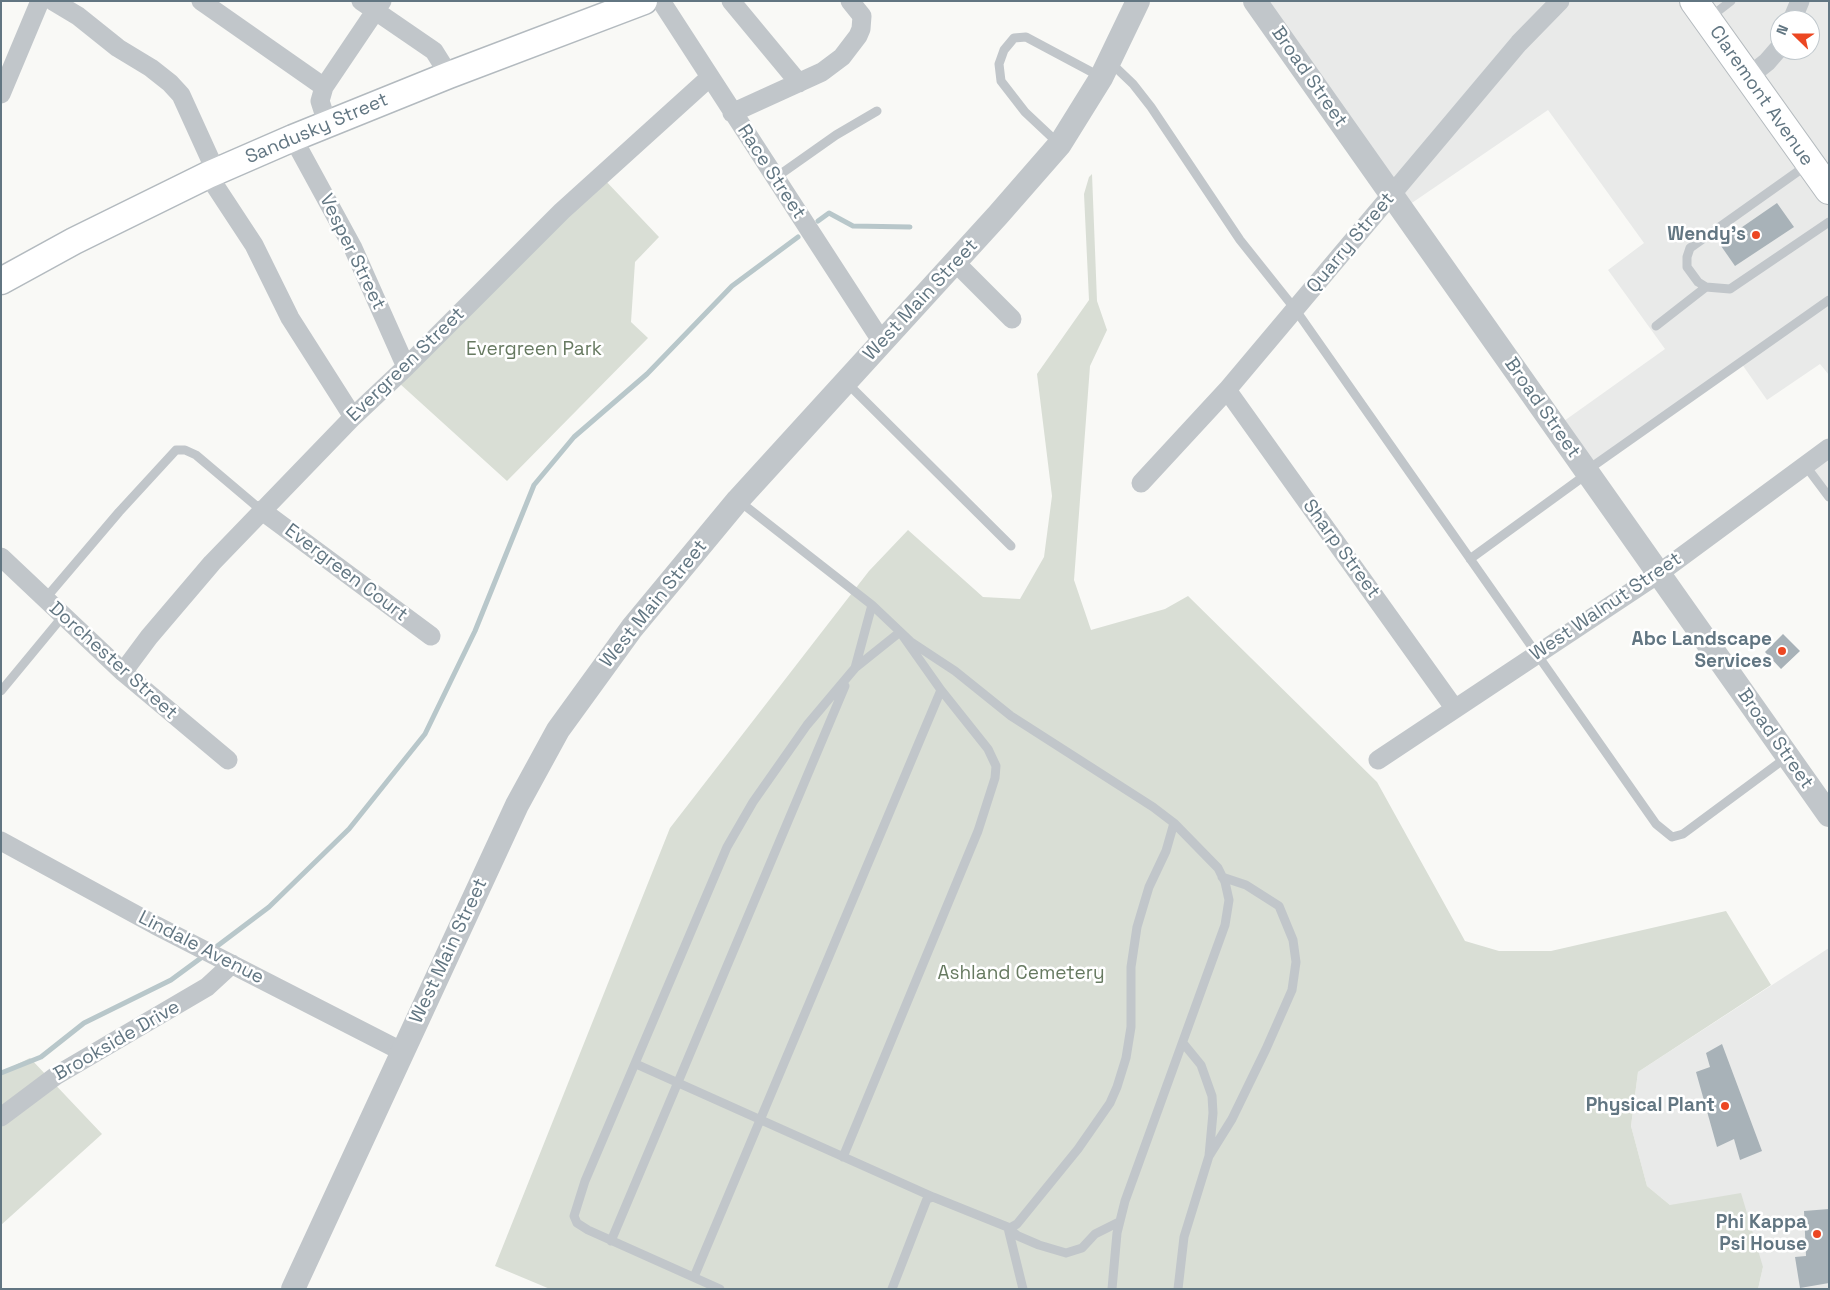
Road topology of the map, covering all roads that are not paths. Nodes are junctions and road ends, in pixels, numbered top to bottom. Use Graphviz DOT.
graph roads {
  1 [pos="40,1"];
  2 [pos="52,1"];
  3 [pos="200,1"];
  4 [pos="661,1"];
  5 [pos="731,1"];
  6 [pos="850,1"];
  7 [pos="1138,1"];
  8 [pos="1560,1"];
  9 [pos="1730,1"];
  10 [pos="635,3"];
  11 [pos="1261,3"];
  12 [pos="373,4"];
  13 [pos="1701,10"];
  14 [pos="1770,59"];
  15 [pos="1105,70"];
  16 [pos="448,75"];
  17 [pos="1748,77"];
  18 [pos="710,78"];
  19 [pos="800,83"];
  20 [pos="324,88"];
  21 [pos="1,94"];
  22 [pos="877,111"];
  23 [pos="732,113"];
  24 [pos="327,123"];
  25 [pos="293,138"];
  26 [pos="1060,144"];
  27 [pos="1810,163"];
  28 [pos="212,174"];
  29 [pos="774,178"];
  30 [pos="1829,190"];
  31 [pos="1392,196"];
  32 [pos="1829,222"];
  33 [pos="956,262"];
  34 [pos="1,281"];
  35 [pos="1706,287"];
  36 [pos="1829,300"];
  37 [pos="1295,309"];
  38 [pos="1012,319"];
  39 [pos="1656,326"];
  40 [pos="882,342"];
  41 [pos="406,367"];
  42 [pos="845,381"];
  43 [pos="1227,390"];
  44 [pos="353,417"];
  45 [pos="1829,448"];
  46 [pos="1806,465"];
  47 [pos="1587,472"];
  48 [pos="1141,483"];
  49 [pos="1829,497"];
  50 [pos="738,500"];
  51 [pos="261,510"];
  52 [pos="1011,546"];
  53 [pos="1,557"];
  54 [pos="1470,559"];
  55 [pos="1658,574"];
  56 [pos="45,599"];
  57 [pos="872,605"];
  58 [pos="63,616"];
  59 [pos="900,632"];
  60 [pos="431,636"];
  61 [pos="1536,654"];
  62 [pos="855,668"];
  63 [pos="123,672"];
  64 [pos="850,676"];
  65 [pos="942,690"];
  66 [pos="1,691"];
  67 [pos="1455,708"];
  68 [pos="1787,756"];
  69 [pos="228,760"];
  70 [pos="1378,760"];
  71 [pos="1829,815"];
  72 [pos="1174,823"];
  73 [pos="1,841"];
  74 [pos="1222,877"];
  75 [pos="228,962"];
  76 [pos="1183,1043"];
  77 [pos="403,1052"];
  78 [pos="636,1064"];
  79 [pos="678,1083"];
  80 [pos="1,1117"];
  81 [pos="762,1119"];
  82 [pos="843,1156"];
  83 [pos="1209,1156"];
  84 [pos="933,1197"];
  85 [pos="1119,1222"];
  86 [pos="1008,1228"];
  87 [pos="612,1240"];
  88 [pos="694,1277"];
  89 [pos="293,1289"];
  90 [pos="720,1289"];
  91 [pos="892,1289"];
  92 [pos="1023,1289"];
  93 [pos="1112,1289"];
  94 [pos="1178,1289"];
  1 -- 21 [label="street"];
  2 -- 28 [label="street"];
  3 -- 20 [label="street"];
  4 -- 18 [label="street, Race Street"];
  5 -- 19 [label="street"];
  6 -- 19 [label="street"];
  7 -- 15 [label="street, West Main Street"];
  8 -- 31 [label="street, Quarry Street"];
  9 -- 13 [label="lane"];
  10 -- 16 [label="main road, Sandusky Street"];
  11 -- 31 [label="street, Broad Street"];
  12 -- 16 [label="street"];
  12 -- 20 [label="street"];
  13 -- 17 [label="main road, Claremont Avenue"];
  14 -- 17 [label="street"];
  15 -- 26 [label="street, West Main Street"];
  15 -- 26 [label="lane"];
  15 -- 37 [label="lane"];
  16 -- 24 [label="main road, Sandusky Street"];
  17 -- 27 [label="main road, Claremont Avenue"];
  18 -- 23 [label="street, Race Street"];
  18 -- 41 [label="street, Evergreen Street"];
  19 -- 23 [label="street"];
  20 -- 24 [label="street"];
  22 -- 29 [label="lane"];
  23 -- 29 [label="street, Race Street"];
  24 -- 25 [label="main road, Sandusky Street"];
  25 -- 28 [label="main road, Sandusky Street"];
  25 -- 41 [label="street, Vesper Street"];
  26 -- 33 [label="street, West Main Street"];
  27 -- 30 [label="main road, Claremont Avenue"];
  27 -- 35 [label="lane"];
  28 -- 34 [label="main road, Sandusky Street"];
  28 -- 44 [label="street"];
  29 -- 40 [label="street, Race Street"];
  31 -- 37 [label="street, Quarry Street"];
  31 -- 47 [label="street, Broad Street"];
  32 -- 35 [label="lane"];
  33 -- 38 [label="street"];
  33 -- 40 [label="street, West Main Street"];
  35 -- 39 [label="lane"];
  36 -- 47 [label="lane"];
  37 -- 43 [label="street, Quarry Street"];
  37 -- 54 [label="lane"];
  40 -- 42 [label="street, West Main Street"];
  41 -- 44 [label="street, Evergreen Street"];
  42 -- 50 [label="street, West Main Street"];
  42 -- 52 [label="lane"];
  43 -- 48 [label="street, Quarry Street"];
  43 -- 67 [label="street, Sharp Street"];
  44 -- 51 [label="street, Evergreen Street"];
  45 -- 46 [label="street, West Walnut Street"];
  46 -- 49 [label="lane"];
  46 -- 55 [label="street, West Walnut Street"];
  47 -- 54 [label="lane"];
  47 -- 55 [label="street, Broad Street"];
  50 -- 57 [label="lane"];
  50 -- 77 [label="street, West Main Street"];
  51 -- 56 [label="lane"];
  51 -- 60 [label="street, Evergreen Court"];
  51 -- 63 [label="street, Evergreen Street"];
  53 -- 56 [label="street, Dorchester Street"];
  54 -- 61 [label="lane"];
  55 -- 61 [label="street, West Walnut Street"];
  55 -- 68 [label="street, Broad Street"];
  56 -- 58 [label="street, Dorchester Street"];
  57 -- 59 [label="lane"];
  57 -- 62 [label="lane"];
  58 -- 63 [label="street, Dorchester Street"];
  58 -- 66 [label="lane"];
  59 -- 62 [label="lane"];
  59 -- 65 [label="lane"];
  59 -- 72 [label="lane"];
  61 -- 67 [label="street, West Walnut Street"];
  61 -- 68 [label="lane"];
  62 -- 64 [label="lane"];
  63 -- 69 [label="street, Dorchester Street"];
  64 -- 78 [label="lane"];
  64 -- 79 [label="lane"];
  65 -- 81 [label="lane"];
  65 -- 82 [label="lane"];
  67 -- 70 [label="street, West Walnut Street"];
  68 -- 71 [label="street, Broad Street"];
  72 -- 74 [label="lane"];
  72 -- 86 [label="lane"];
  73 -- 75 [label="street, Lindale Avenue"];
  74 -- 76 [label="lane"];
  74 -- 83 [label="lane"];
  75 -- 77 [label="street, Lindale Avenue"];
  75 -- 80 [label="street, Brookside Drive"];
  76 -- 83 [label="lane"];
  76 -- 85 [label="lane"];
  77 -- 89 [label="street, West Main Street"];
  78 -- 79 [label="lane"];
  78 -- 87 [label="lane"];
  79 -- 81 [label="lane"];
  79 -- 87 [label="lane"];
  81 -- 82 [label="lane"];
  81 -- 88 [label="lane"];
  82 -- 84 [label="lane"];
  83 -- 94 [label="lane"];
  84 -- 86 [label="lane"];
  84 -- 91 [label="lane"];
  85 -- 86 [label="lane"];
  85 -- 93 [label="lane"];
  86 -- 92 [label="lane"];
  87 -- 88 [label="lane"];
  88 -- 90 [label="lane"];
}
